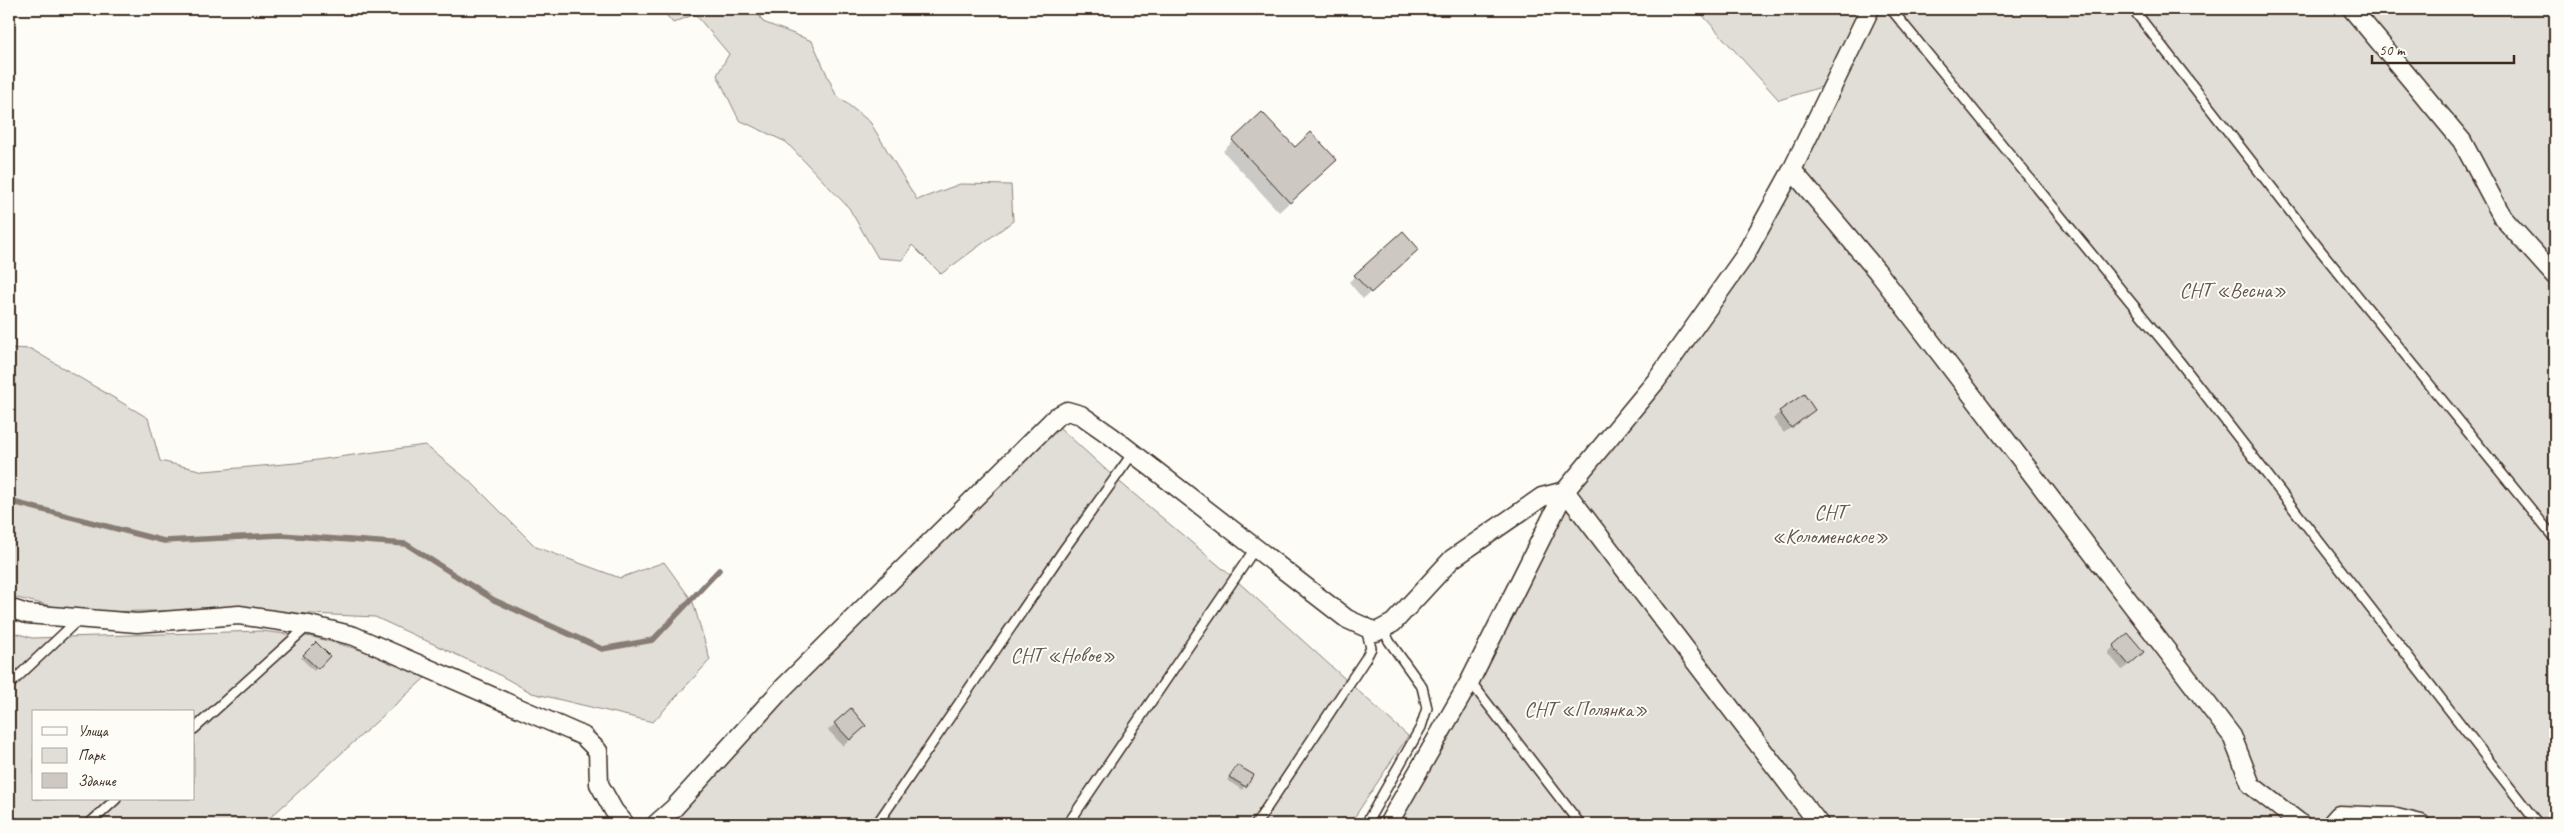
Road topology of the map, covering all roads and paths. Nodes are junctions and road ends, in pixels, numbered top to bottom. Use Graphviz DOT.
graph roads {
  1 [pos="1870,9"];
  2 [pos="1891,9"];
  3 [pos="2133,9"];
  4 [pos="2352,9"];
  5 [pos="1792,170"];
  6 [pos="2555,276"];
  7 [pos="1133,453"];
  8 [pos="1564,491"];
  9 [pos="2555,539"];
  10 [pos="1256,548"];
  11 [pos="9,608"];
  12 [pos="80,618"];
  13 [pos="309,625"];
  14 [pos="1384,628"];
  15 [pos="1366,629"];
  16 [pos="1470,681"];
  17 [pos="9,685"];
  18 [pos="195,728"];
  19 [pos="115,800"];
  20 [pos="88,824"];
  21 [pos="625,824"];
  22 [pos="656,824"];
  23 [pos="877,824"];
  24 [pos="1068,824"];
  25 [pos="1256,824"];
  26 [pos="1366,824"];
  27 [pos="1388,824"];
  28 [pos="1580,824"];
  29 [pos="1819,824"];
  30 [pos="2301,824"];
  31 [pos="2331,824"];
  32 [pos="2421,824"];
  33 [pos="2538,824"];
  1 -- 5 [label="street"];
  2 -- 33 [label="lane"];
  3 -- 9 [label="lane"];
  4 -- 6 [label="street"];
  5 -- 8 [label="street"];
  5 -- 30 [label="street"];
  7 -- 10 [label="street"];
  7 -- 22 [label="street"];
  7 -- 23 [label="lane"];
  8 -- 14 [label="street"];
  8 -- 16 [label="street"];
  8 -- 29 [label="street"];
  10 -- 15 [label="street"];
  10 -- 24 [label="lane"];
  11 -- 12 [label="street"];
  12 -- 13 [label="street"];
  12 -- 17 [label="lane"];
  13 -- 18 [label="lane"];
  13 -- 21 [label="street"];
  14 -- 15 [label="street"];
  14 -- 26 [label="lane"];
  15 -- 25 [label="lane"];
  16 -- 27 [label="street"];
  16 -- 28 [label="lane"];
  19 -- 20 [label="lane"];
  31 -- 32 [label="street"];
}
